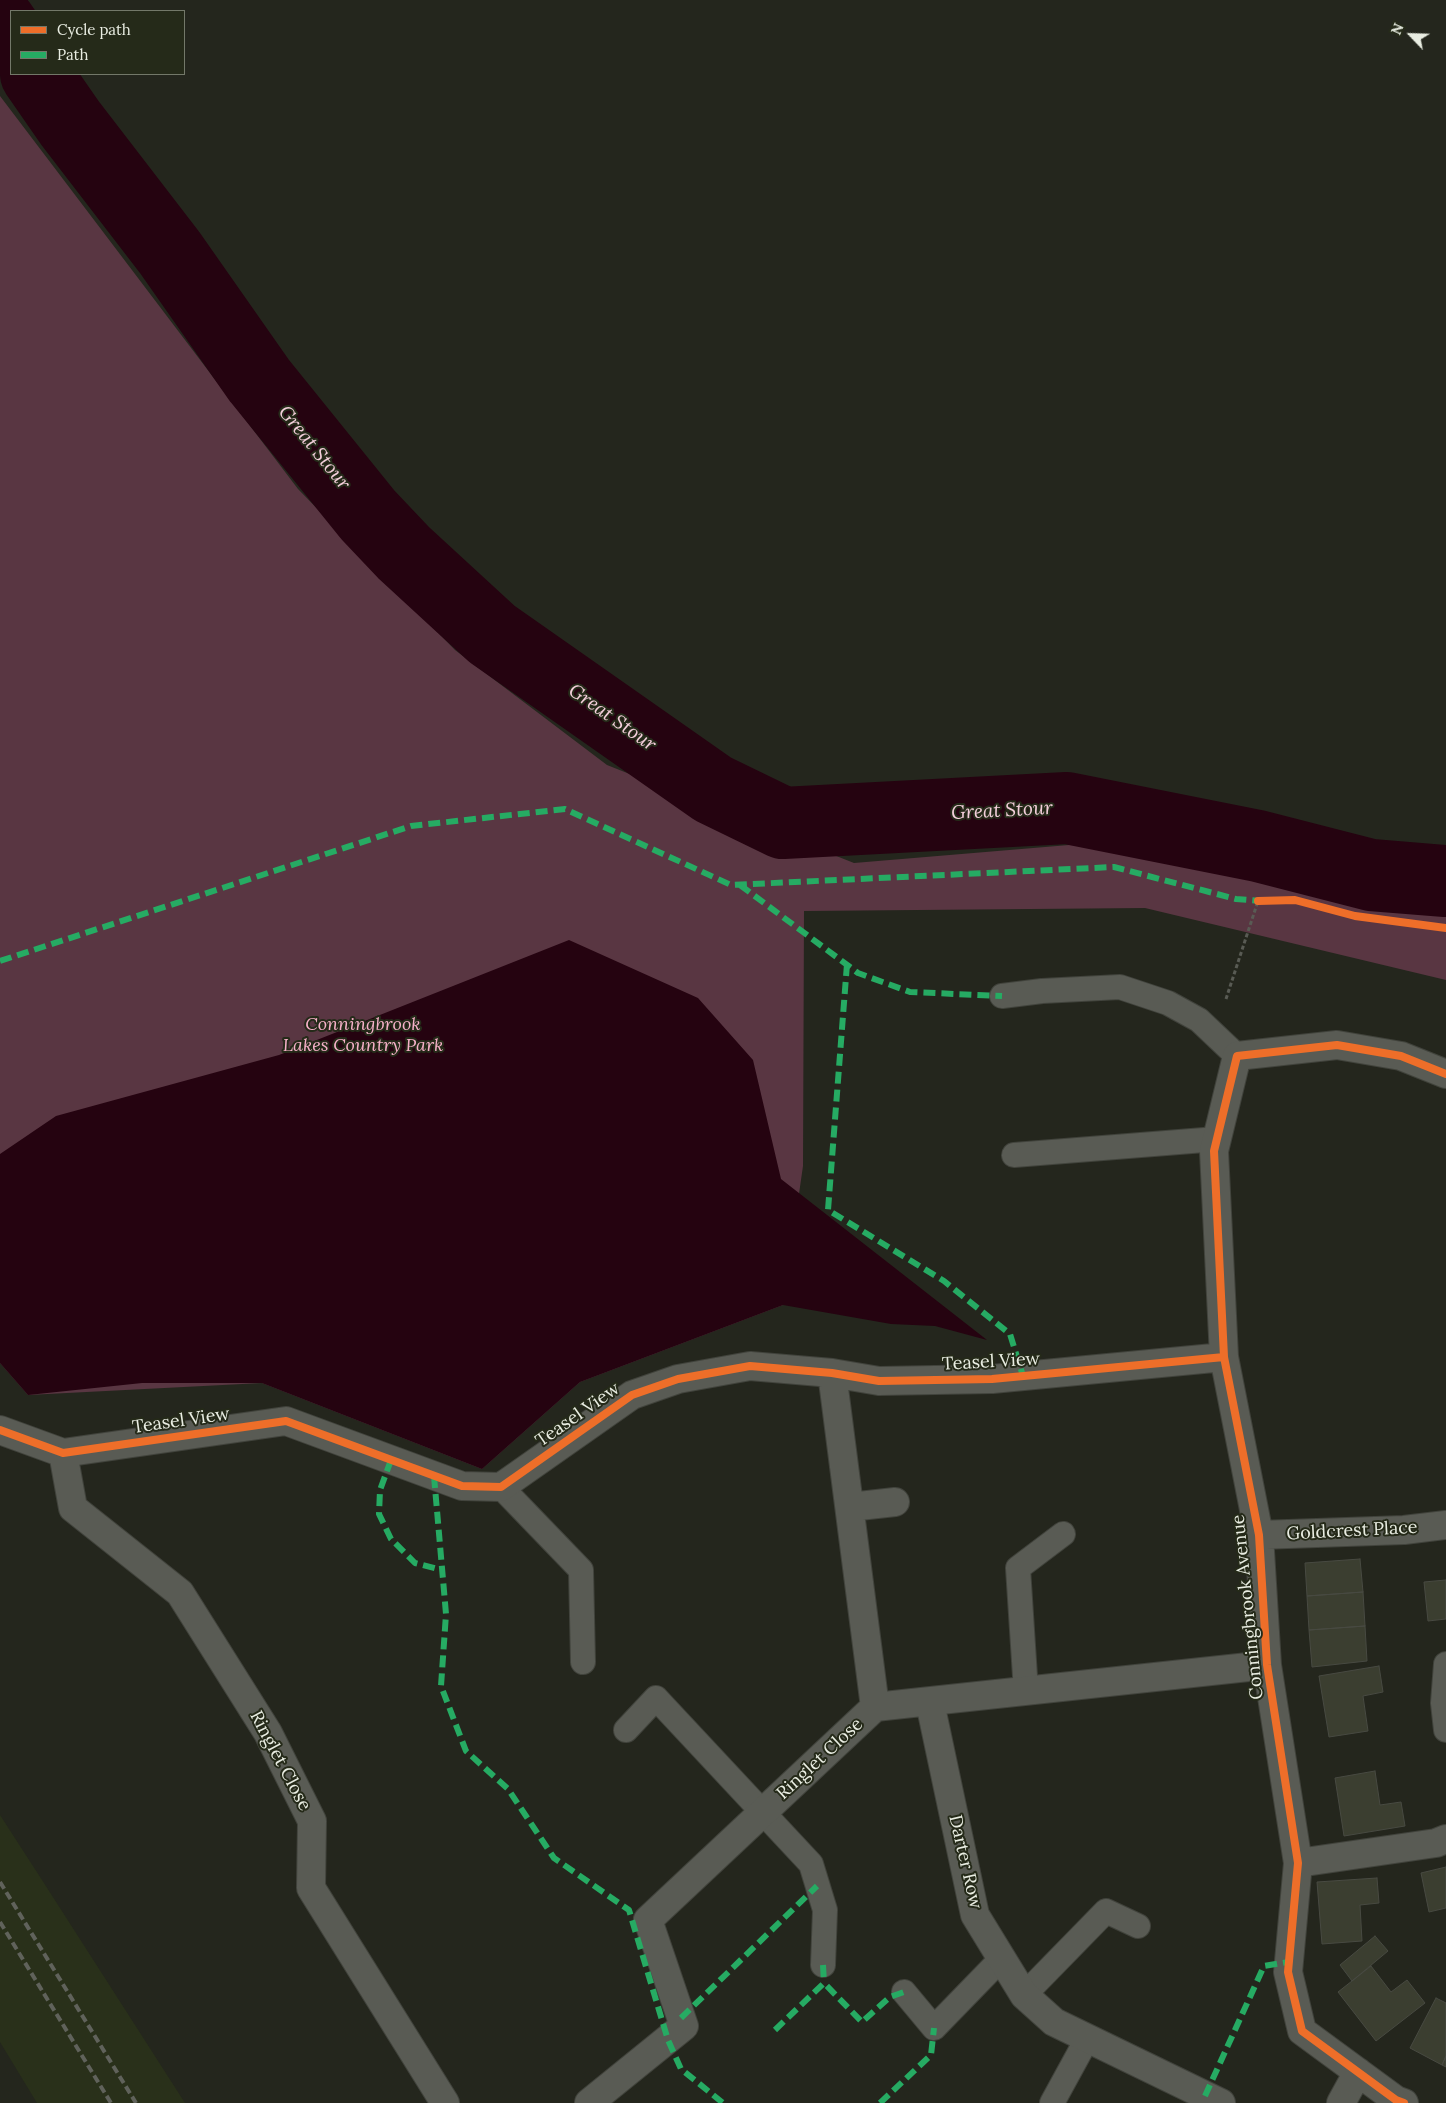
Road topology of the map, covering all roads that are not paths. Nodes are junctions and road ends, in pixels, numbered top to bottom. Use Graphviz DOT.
graph roads {
  1 [pos="1002,996"];
  2 [pos="1236,1056"];
  3 [pos="1446,1074"];
  4 [pos="1217,1140"];
  5 [pos="1014,1155"];
  6 [pos="1224,1357"];
  7 [pos="832,1373"];
  8 [pos="0,1430"];
  9 [pos="63,1453"];
  10 [pos="501,1487"];
  11 [pos="895,1502"];
  12 [pos="850,1507"];
  13 [pos="1446,1525"];
  14 [pos="1063,1534"];
  15 [pos="1259,1535"];
  16 [pos="583,1662"];
  17 [pos="1446,1664"];
  18 [pos="1267,1665"];
  19 [pos="1026,1692"];
  20 [pos="930,1703"];
  21 [pos="876,1707"];
  22 [pos="626,1730"];
  23 [pos="1446,1730"];
  24 [pos="764,1812"];
  25 [pos="1446,1839"];
  26 [pos="1298,1864"];
  27 [pos="1138,1926"];
  28 [pos="1002,1958"];
  29 [pos="823,1965"];
  30 [pos="904,1992"];
  31 [pos="1024,1995"];
  32 [pos="1087,2039"];
  33 [pos="1358,2072"];
  34 [pos="445,2103"];
  35 [pos="589,2103"];
  36 [pos="1052,2103"];
  37 [pos="1221,2103"];
  38 [pos="1341,2103"];
  39 [pos="1404,2103"];
  1 -- 2 [label="lane"];
  2 -- 3 [label="street"];
  2 -- 4 [label="street, Conningbrook Avenue"];
  4 -- 5 [label="lane"];
  4 -- 6 [label="street, Conningbrook Avenue"];
  6 -- 7 [label="street, Teasel View"];
  6 -- 15 [label="street, Conningbrook Avenue"];
  7 -- 10 [label="street, Teasel View"];
  7 -- 12 [label="street"];
  8 -- 9 [label="street, Teasel View"];
  9 -- 10 [label="street, Teasel View"];
  9 -- 34 [label="street, Ringlet Close"];
  10 -- 16 [label="lane"];
  11 -- 12 [label="street"];
  12 -- 21 [label="street"];
  13 -- 15 [label="street, Goldcrest Place"];
  14 -- 19 [label="lane"];
  15 -- 18 [label="street, Conningbrook Avenue"];
  17 -- 23 [label="lane"];
  18 -- 19 [label="street, Ringlet Close"];
  18 -- 26 [label="street, Conningbrook Avenue"];
  19 -- 20 [label="street, Ringlet Close"];
  20 -- 21 [label="street, Ringlet Close"];
  20 -- 28 [label="street, Darter Row"];
  21 -- 24 [label="street, Ringlet Close"];
  22 -- 24 [label="lane"];
  24 -- 29 [label="lane"];
  24 -- 35 [label="street, Ringlet Close"];
  25 -- 26 [label="street"];
  26 -- 33 [label="street, Conningbrook Avenue"];
  27 -- 31 [label="lane"];
  28 -- 30 [label="lane"];
  28 -- 31 [label="street, Darter Row"];
  31 -- 32 [label="street, Darter Row"];
  32 -- 36 [label="lane"];
  32 -- 37 [label="street, Darter Row"];
  33 -- 38 [label="street"];
  33 -- 39 [label="street, Conningbrook Avenue"];
}
